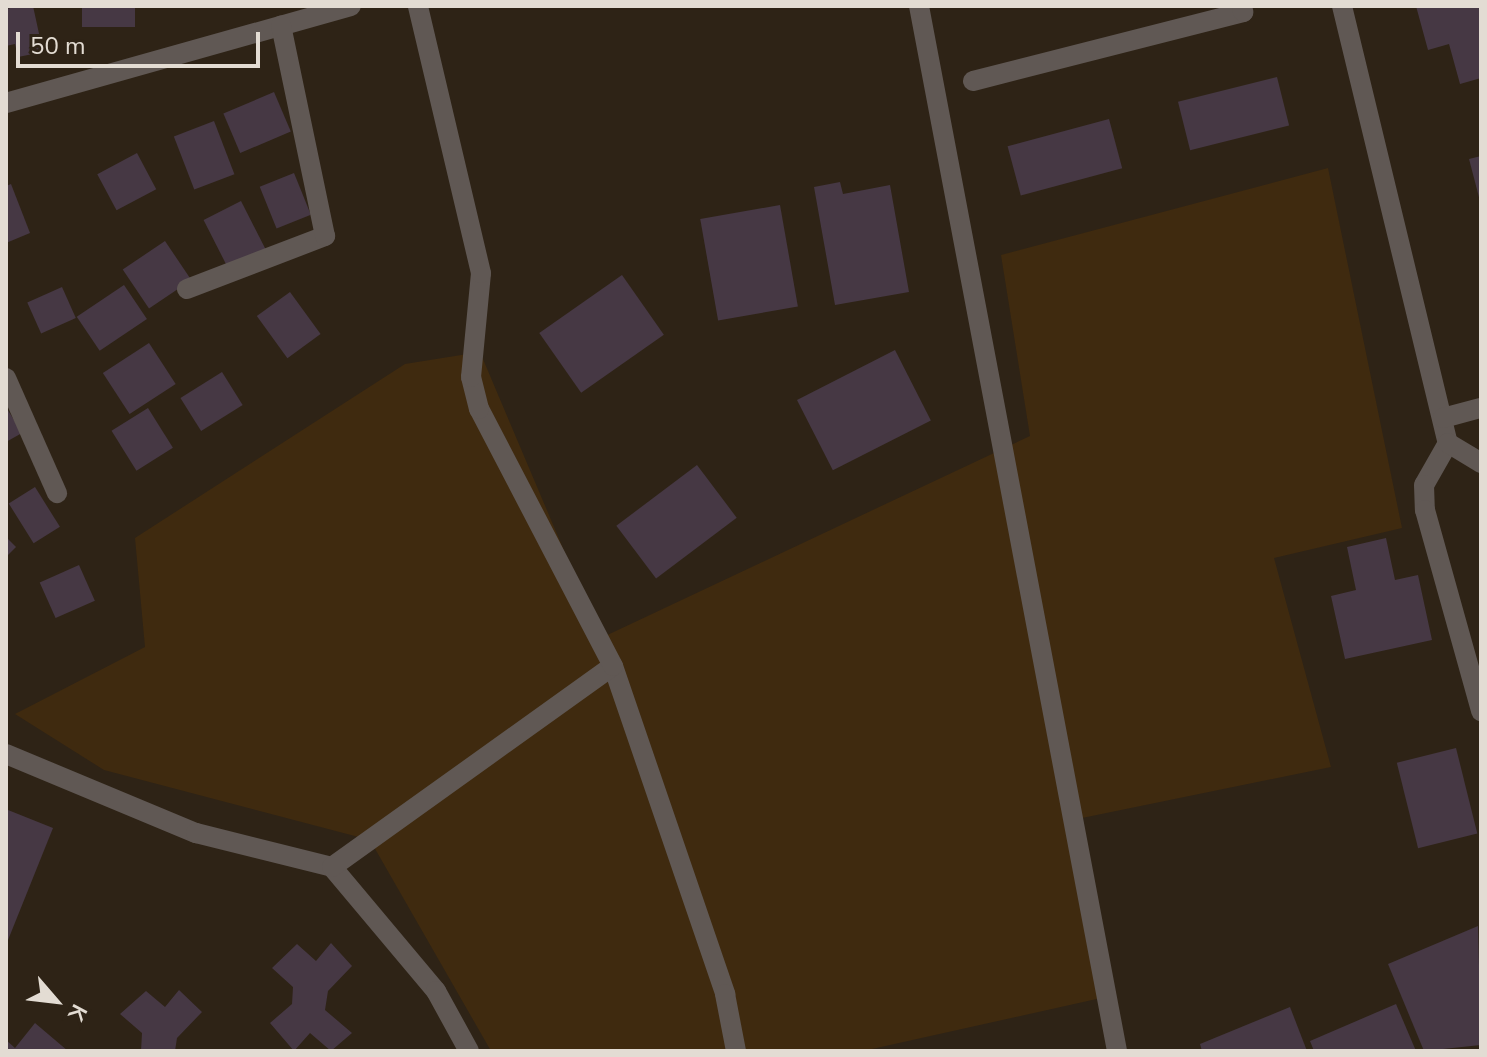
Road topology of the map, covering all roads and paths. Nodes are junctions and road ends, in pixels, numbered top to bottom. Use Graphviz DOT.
graph roads {
  1 [pos="351,6"];
  2 [pos="418,6"];
  3 [pos="919,6"];
  4 [pos="1242,6"];
  5 [pos="1342,6"];
  6 [pos="281,26"];
  7 [pos="973,81"];
  8 [pos="6,103"];
  9 [pos="187,289"];
  10 [pos="6,378"];
  11 [pos="1481,408"];
  12 [pos="1443,418"];
  13 [pos="1448,443"];
  14 [pos="1481,463"];
  15 [pos="57,493"];
  16 [pos="613,666"];
  17 [pos="1481,711"];
  18 [pos="6,754"];
  19 [pos="332,867"];
  20 [pos="469,1051"];
  21 [pos="736,1051"];
  22 [pos="1117,1051"];
  1 -- 6 [label="street"];
  2 -- 16 [label="street"];
  3 -- 22 [label="street"];
  4 -- 7 [label="street"];
  5 -- 12 [label="street"];
  6 -- 8 [label="street"];
  6 -- 9 [label="street"];
  10 -- 15 [label="street"];
  11 -- 12 [label="street"];
  12 -- 13 [label="street"];
  13 -- 14 [label="street"];
  13 -- 17 [label="street"];
  16 -- 19 [label="street"];
  16 -- 21 [label="street"];
  18 -- 19 [label="street"];
  19 -- 20 [label="street"];
}
